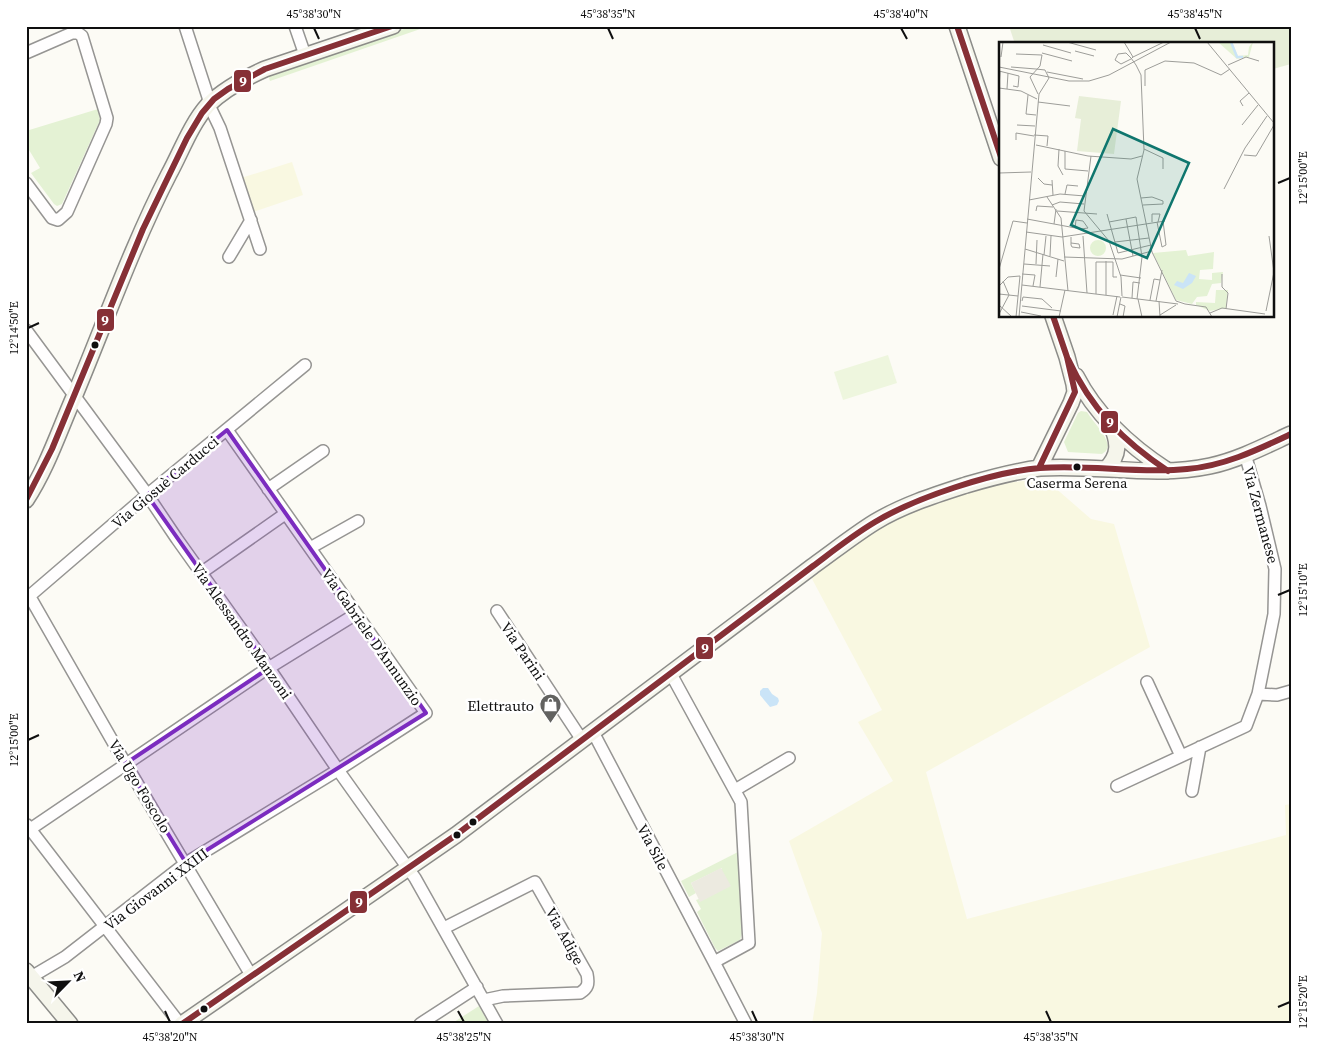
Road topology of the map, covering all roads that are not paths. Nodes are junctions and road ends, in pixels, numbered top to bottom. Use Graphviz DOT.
graph roads {
  1 [pos="185,26"];
  2 [pos="295,26"];
  3 [pos="393,26"];
  4 [pos="957,26"];
  5 [pos="26,52"];
  6 [pos="305,55"];
  7 [pos="208,105"];
  8 [pos="999,152"];
  9 [pos="26,182"];
  10 [pos="251,220"];
  11 [pos="260,248"];
  12 [pos="229,257"];
  13 [pos="1054,318"];
  14 [pos="26,330"];
  15 [pos="1066,357"];
  16 [pos="305,366"];
  17 [pos="74,396"];
  18 [pos="1110,423"];
  19 [pos="227,430"];
  20 [pos="1291,434"];
  21 [pos="323,451"];
  22 [pos="1245,454"];
  23 [pos="1039,468"];
  24 [pos="1106,469"];
  25 [pos="1168,471"];
  26 [pos="268,489"];
  27 [pos="147,495"];
  28 [pos="26,500"];
  29 [pos="285,514"];
  30 [pos="358,521"];
  31 [pos="310,548"];
  32 [pos="202,574"];
  33 [pos="28,598"];
  34 [pos="496,611"];
  35 [pos="356,614"];
  36 [pos="269,668"];
  37 [pos="671,674"];
  38 [pos="1147,682"];
  39 [pos="1291,691"];
  40 [pos="1258,694"];
  41 [pos="588,736"];
  42 [pos="1200,747"];
  43 [pos="1181,756"];
  44 [pos="790,758"];
  45 [pos="126,764"];
  46 [pos="338,770"];
  47 [pos="1117,786"];
  48 [pos="735,790"];
  49 [pos="1192,791"];
  50 [pos="28,829"];
  51 [pos="186,863"];
  52 [pos="408,868"];
  53 [pos="104,927"];
  54 [pos="444,928"];
  55 [pos="714,962"];
  56 [pos="251,975"];
  57 [pos="28,976"];
  58 [pos="477,987"];
  59 [pos="484,1000"];
  60 [pos="70,1024"];
  61 [pos="181,1024"];
  62 [pos="420,1024"];
  63 [pos="497,1024"];
  64 [pos="746,1024"];
  1 -- 7 [label="street"];
  2 -- 6 [label="street"];
  3 -- 6 [label="street"];
  4 -- 8 [label="street"];
  5 -- 9 [label="street"];
  6 -- 7 [label="street"];
  7 -- 10 [label="street"];
  7 -- 17 [label="street"];
  10 -- 11 [label="street"];
  10 -- 12 [label="street"];
  13 -- 15 [label="street"];
  14 -- 17 [label="street, Via Alessandro Manzoni"];
  15 -- 18 [label="street"];
  15 -- 23 [label="street"];
  16 -- 19 [label="street, Via Giosuè Carducci"];
  17 -- 27 [label="street, Via Alessandro Manzoni"];
  17 -- 28 [label="street"];
  18 -- 24 [label="street"];
  18 -- 25 [label="street"];
  19 -- 26 [label="street, Via Gabriele D'Annunzio"];
  19 -- 27 [label="street, Via Giosuè Carducci"];
  20 -- 22 [label="street, Via Zermanese"];
  21 -- 26 [label="street"];
  22 -- 25 [label="street, Via Zermanese"];
  22 -- 40 [label="street, Via Zermanese"];
  23 -- 24 [label="street, Via Zermanese"];
  23 -- 37 [label="street, Via Zermanese"];
  24 -- 25 [label="street, Via Zermanese"];
  26 -- 29 [label="street, Via Gabriele D'Annunzio"];
  27 -- 32 [label="street, Via Alessandro Manzoni"];
  27 -- 33 [label="street, Via Giosuè Carducci"];
  29 -- 31 [label="street, Via Gabriele D'Annunzio"];
  29 -- 32 [label="street"];
  30 -- 31 [label="street"];
  31 -- 35 [label="street, Via Gabriele D'Annunzio"];
  32 -- 36 [label="street, Via Alessandro Manzoni"];
  33 -- 45 [label="street, Via Ugo Foscolo"];
  34 -- 41 [label="street, Via Parini"];
  35 -- 36 [label="street"];
  35 -- 46 [label="street, Via Gabriele D'Annunzio"];
  36 -- 45 [label="street"];
  36 -- 46 [label="street, Via Alessandro Manzoni"];
  37 -- 41 [label="street, Via Zermanese"];
  37 -- 48 [label="street"];
  38 -- 43 [label="street"];
  39 -- 40 [label="street"];
  40 -- 42 [label="street, Via Zermanese"];
  41 -- 52 [label="street, Via Zermanese"];
  41 -- 55 [label="street, Via Sile"];
  42 -- 43 [label="street, Via Zermanese"];
  42 -- 49 [label="street"];
  43 -- 47 [label="street, Via Zermanese"];
  44 -- 48 [label="street"];
  45 -- 50 [label="street"];
  45 -- 51 [label="street, Via Ugo Foscolo"];
  46 -- 51 [label="street, Via Giovanni XXIII"];
  46 -- 52 [label="street, Via Alessandro Manzoni"];
  48 -- 55 [label="street"];
  50 -- 53 [label="street"];
  51 -- 53 [label="street, Via Giovanni XXIII"];
  51 -- 56 [label="street, Via Ugo Foscolo"];
  52 -- 54 [label="street"];
  52 -- 56 [label="street, Via Zermanese"];
  53 -- 57 [label="street, Via Giovanni XXIII"];
  53 -- 61 [label="street"];
  54 -- 58 [label="street"];
  54 -- 59 [label="street, Via Adige"];
  55 -- 64 [label="street, Via Sile"];
  56 -- 61 [label="street, Via Zermanese"];
  57 -- 60 [label="street"];
  58 -- 59 [label="street"];
  58 -- 62 [label="street"];
  59 -- 63 [label="street"];
}
